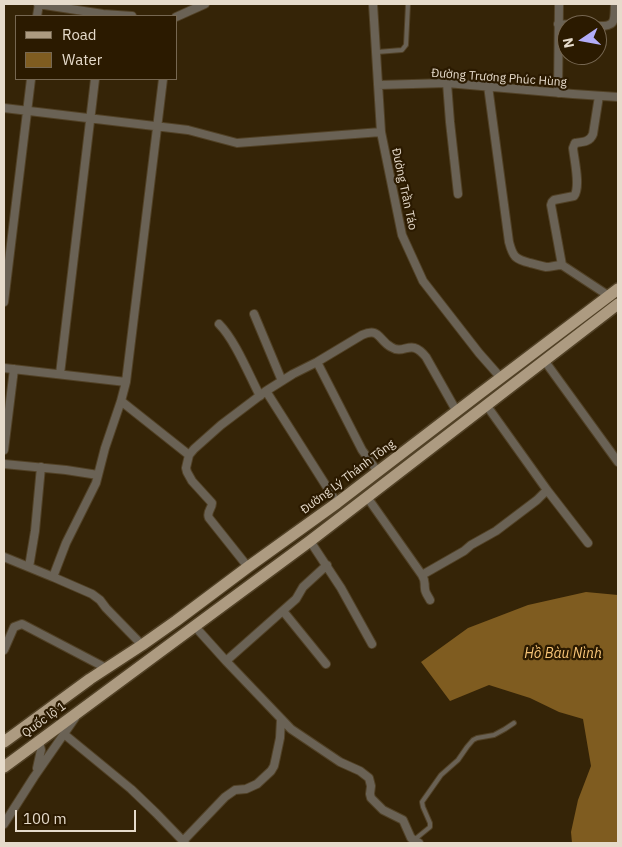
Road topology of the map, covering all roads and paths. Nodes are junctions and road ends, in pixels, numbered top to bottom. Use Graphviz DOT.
graph roads {
  1 [pos="39,4"];
  2 [pos="205,4"];
  3 [pos="373,4"];
  4 [pos="408,4"];
  5 [pos="615,4"];
  6 [pos="103,15"];
  7 [pos="178,16"];
  8 [pos="607,26"];
  9 [pos="377,52"];
  10 [pos="558,65"];
  11 [pos="31,80"];
  12 [pos="95,80"];
  13 [pos="162,80"];
  14 [pos="447,82"];
  15 [pos="378,86"];
  16 [pos="488,86"];
  17 [pos="558,93"];
  18 [pos="599,96"];
  19 [pos="618,97"];
  20 [pos="4,108"];
  21 [pos="27,111"];
  22 [pos="90,119"];
  23 [pos="157,126"];
  24 [pos="381,132"];
  25 [pos="458,194"];
  26 [pos="562,265"];
  27 [pos="613,293"];
  28 [pos="4,302"];
  29 [pos="618,304"];
  30 [pos="254,314"];
  31 [pos="219,324"];
  32 [pos="544,360"];
  33 [pos="317,362"];
  34 [pos="4,368"];
  35 [pos="14,369"];
  36 [pos="60,374"];
  37 [pos="501,378"];
  38 [pos="282,381"];
  39 [pos="126,382"];
  40 [pos="263,393"];
  41 [pos="478,395"];
  42 [pos="121,401"];
  43 [pos="487,406"];
  44 [pos="457,412"];
  45 [pos="4,450"];
  46 [pos="189,455"];
  47 [pos="618,462"];
  48 [pos="4,464"];
  49 [pos="41,467"];
  50 [pos="378,472"];
  51 [pos="98,475"];
  52 [pos="547,490"];
  53 [pos="367,497"];
  54 [pos="337,503"];
  55 [pos="310,541"];
  56 [pos="588,543"];
  57 [pos="4,557"];
  58 [pos="327,565"];
  59 [pos="29,567"];
  60 [pos="248,567"];
  61 [pos="422,575"];
  62 [pos="53,577"];
  63 [pos="430,600"];
  64 [pos="283,611"];
  65 [pos="199,631"];
  66 [pos="372,644"];
  67 [pos="142,645"];
  68 [pos="4,650"];
  69 [pos="226,662"];
  70 [pos="326,664"];
  71 [pos="106,668"];
  72 [pos="90,679"];
  73 [pos="79,712"];
  74 [pos="281,719"];
  75 [pos="514,723"];
  76 [pos="64,734"];
  77 [pos="5,740"];
  78 [pos="39,742"];
  79 [pos="4,767"];
  80 [pos="34,777"];
  81 [pos="4,824"];
  82 [pos="417,841"];
  83 [pos="184,842"];
  1 -- 6 [label="street"];
  2 -- 7 [label="street"];
  3 -- 9 [label="street, Đường Trần Táo"];
  4 -- 9 [label="lane"];
  5 -- 8 [label="street"];
  9 -- 15 [label="street, Đường Trần Táo"];
  10 -- 17 [label="street"];
  11 -- 21 [label="street"];
  12 -- 22 [label="street"];
  13 -- 23 [label="street"];
  14 -- 15 [label="street, Đường Trương Phúc Hùng"];
  14 -- 16 [label="street, Đường Trương Phúc Hùng"];
  14 -- 25 [label="street"];
  15 -- 24 [label="street, Đường Trần Táo"];
  16 -- 17 [label="street, Đường Trương Phúc Hùng"];
  16 -- 26 [label="street"];
  17 -- 18 [label="street, Đường Trương Phúc Hùng"];
  18 -- 19 [label="street, Đường Trương Phúc Hùng"];
  18 -- 26 [label="street"];
  20 -- 21 [label="street"];
  21 -- 22 [label="street"];
  21 -- 28 [label="street"];
  22 -- 23 [label="street"];
  22 -- 36 [label="street"];
  23 -- 24 [label="street"];
  23 -- 39 [label="street"];
  24 -- 37 [label="street, Đường Trần Táo"];
  26 -- 27 [label="street"];
  27 -- 37 [label="main road, Đường Lý Thánh Tông"];
  29 -- 32 [label="main road"];
  30 -- 38 [label="street"];
  31 -- 40 [label="street"];
  32 -- 43 [label="main road"];
  32 -- 47 [label="street"];
  33 -- 38 [label="street"];
  33 -- 44 [label="street"];
  33 -- 50 [label="street"];
  34 -- 35 [label="street"];
  35 -- 36 [label="street"];
  35 -- 45 [label="street"];
  36 -- 39 [label="street"];
  37 -- 41 [label="main road, Đường Lý Thánh Tông"];
  38 -- 40 [label="street"];
  39 -- 42 [label="street"];
  40 -- 46 [label="street"];
  40 -- 54 [label="street"];
  41 -- 43 [label="main road"];
  41 -- 44 [label="main road, Đường Lý Thánh Tông"];
  42 -- 46 [label="street"];
  42 -- 51 [label="street"];
  43 -- 52 [label="street"];
  43 -- 53 [label="main road"];
  44 -- 50 [label="main road, Đường Lý Thánh Tông"];
  46 -- 60 [label="street"];
  48 -- 49 [label="street"];
  49 -- 51 [label="street"];
  49 -- 59 [label="street"];
  50 -- 54 [label="main road, Đường Lý Thánh Tông"];
  51 -- 62 [label="street"];
  52 -- 56 [label="street"];
  52 -- 61 [label="street"];
  53 -- 55 [label="main road"];
  53 -- 61 [label="street"];
  54 -- 60 [label="main road, Đường Lý Thánh Tông"];
  55 -- 58 [label="street"];
  55 -- 73 [label="main road, Quốc lộ 1"];
  57 -- 59 [label="street"];
  58 -- 64 [label="street"];
  58 -- 66 [label="street"];
  59 -- 62 [label="street"];
  60 -- 67 [label="main road, Đường Lý Thánh Tông"];
  61 -- 63 [label="street"];
  62 -- 67 [label="street"];
  64 -- 69 [label="street"];
  64 -- 70 [label="street"];
  65 -- 69 [label="street"];
  67 -- 71 [label="main road, Đường Lý Thánh Tông"];
  68 -- 71 [label="street"];
  69 -- 74 [label="street"];
  71 -- 72 [label="main road, Đường Lý Thánh Tông"];
  72 -- 77 [label="main road, Quốc lộ 1"];
  73 -- 76 [label="street"];
  73 -- 78 [label="main road, Quốc lộ 1"];
  74 -- 82 [label="street"];
  74 -- 83 [label="street"];
  75 -- 82 [label="lane"];
  76 -- 80 [label="street"];
  76 -- 83 [label="street"];
  78 -- 79 [label="main road, Quốc lộ 1"];
  78 -- 80 [label="street"];
  80 -- 81 [label="street"];
}
